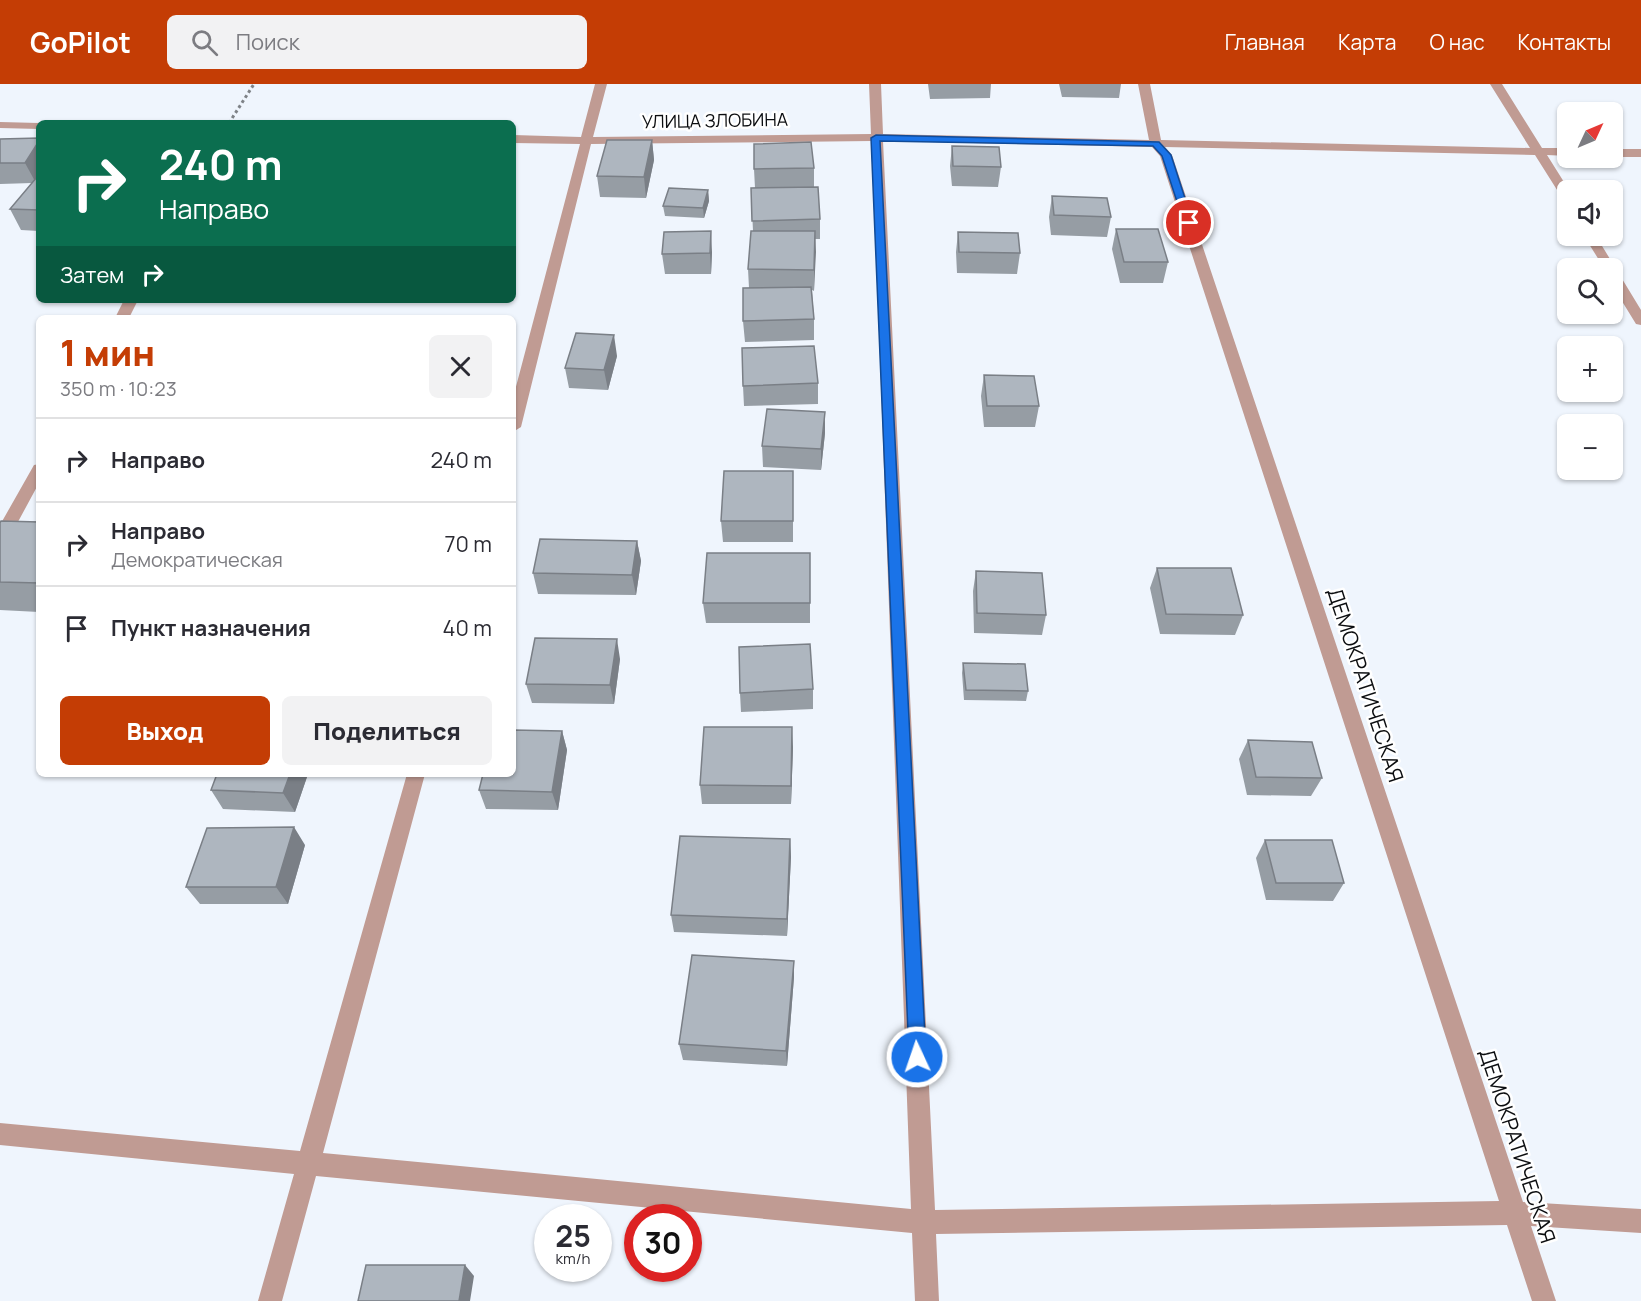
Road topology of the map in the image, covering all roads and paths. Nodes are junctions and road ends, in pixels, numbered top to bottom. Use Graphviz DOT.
graph roads {
  1 [pos="254,84"];
  2 [pos="601,84"];
  3 [pos="875,84"];
  4 [pos="1144,84"];
  5 [pos="1496,84"];
  6 [pos="231,120"];
  7 [pos="0,125"];
  8 [pos="36,126"];
  9 [pos="876,138"];
  10 [pos="516,139"];
  11 [pos="585,141"];
  12 [pos="1156,144"];
  13 [pos="1540,151"];
  14 [pos="1557,152"];
  15 [pos="1623,153"];
  16 [pos="1641,153"];
  17 [pos="1557,180"];
  18 [pos="1623,291"];
  19 [pos="1641,321"];
  20 [pos="516,416"];
  21 [pos="36,474"];
  22 [pos="0,540"];
  23 [pos="415,777"];
  24 [pos="0,1134"];
  25 [pos="306,1163"];
  26 [pos="1515,1213"];
  27 [pos="1641,1221"];
  28 [pos="925,1222"];
  29 [pos="270,1301"];
  30 [pos="927,1301"];
  31 [pos="1544,1301"];
  1 -- 6 [label="path"];
  2 -- 11 [label="street"];
  3 -- 9 [label="street"];
  4 -- 12 [label="street, ДЕМОКРАТИЧЕСКАЯ"];
  5 -- 13 [label="street"];
  7 -- 8 [label="street"];
  9 -- 11 [label="street, УЛИЦА ЗЛОБИНА"];
  9 -- 12 [label="street, УЛИЦА ЗЛОБИНА"];
  9 -- 28 [label="street"];
  10 -- 11 [label="street, УЛИЦА ЗЛОБИНА"];
  11 -- 20 [label="street"];
  12 -- 13 [label="street, УЛИЦА ЗЛОБИНА"];
  12 -- 26 [label="street, ДЕМОКРАТИЧЕСКАЯ"];
  13 -- 14 [label="street, УЛИЦА ЗЛОБИНА"];
  13 -- 17 [label="street"];
  15 -- 16 [label="street"];
  18 -- 19 [label="street"];
  21 -- 22 [label="street"];
  23 -- 25 [label="street"];
  24 -- 25 [label="street"];
  25 -- 28 [label="street"];
  25 -- 29 [label="street"];
  26 -- 27 [label="street"];
  26 -- 28 [label="street"];
  26 -- 31 [label="street, ДЕМОКРАТИЧЕСКАЯ"];
  28 -- 30 [label="street"];
}
